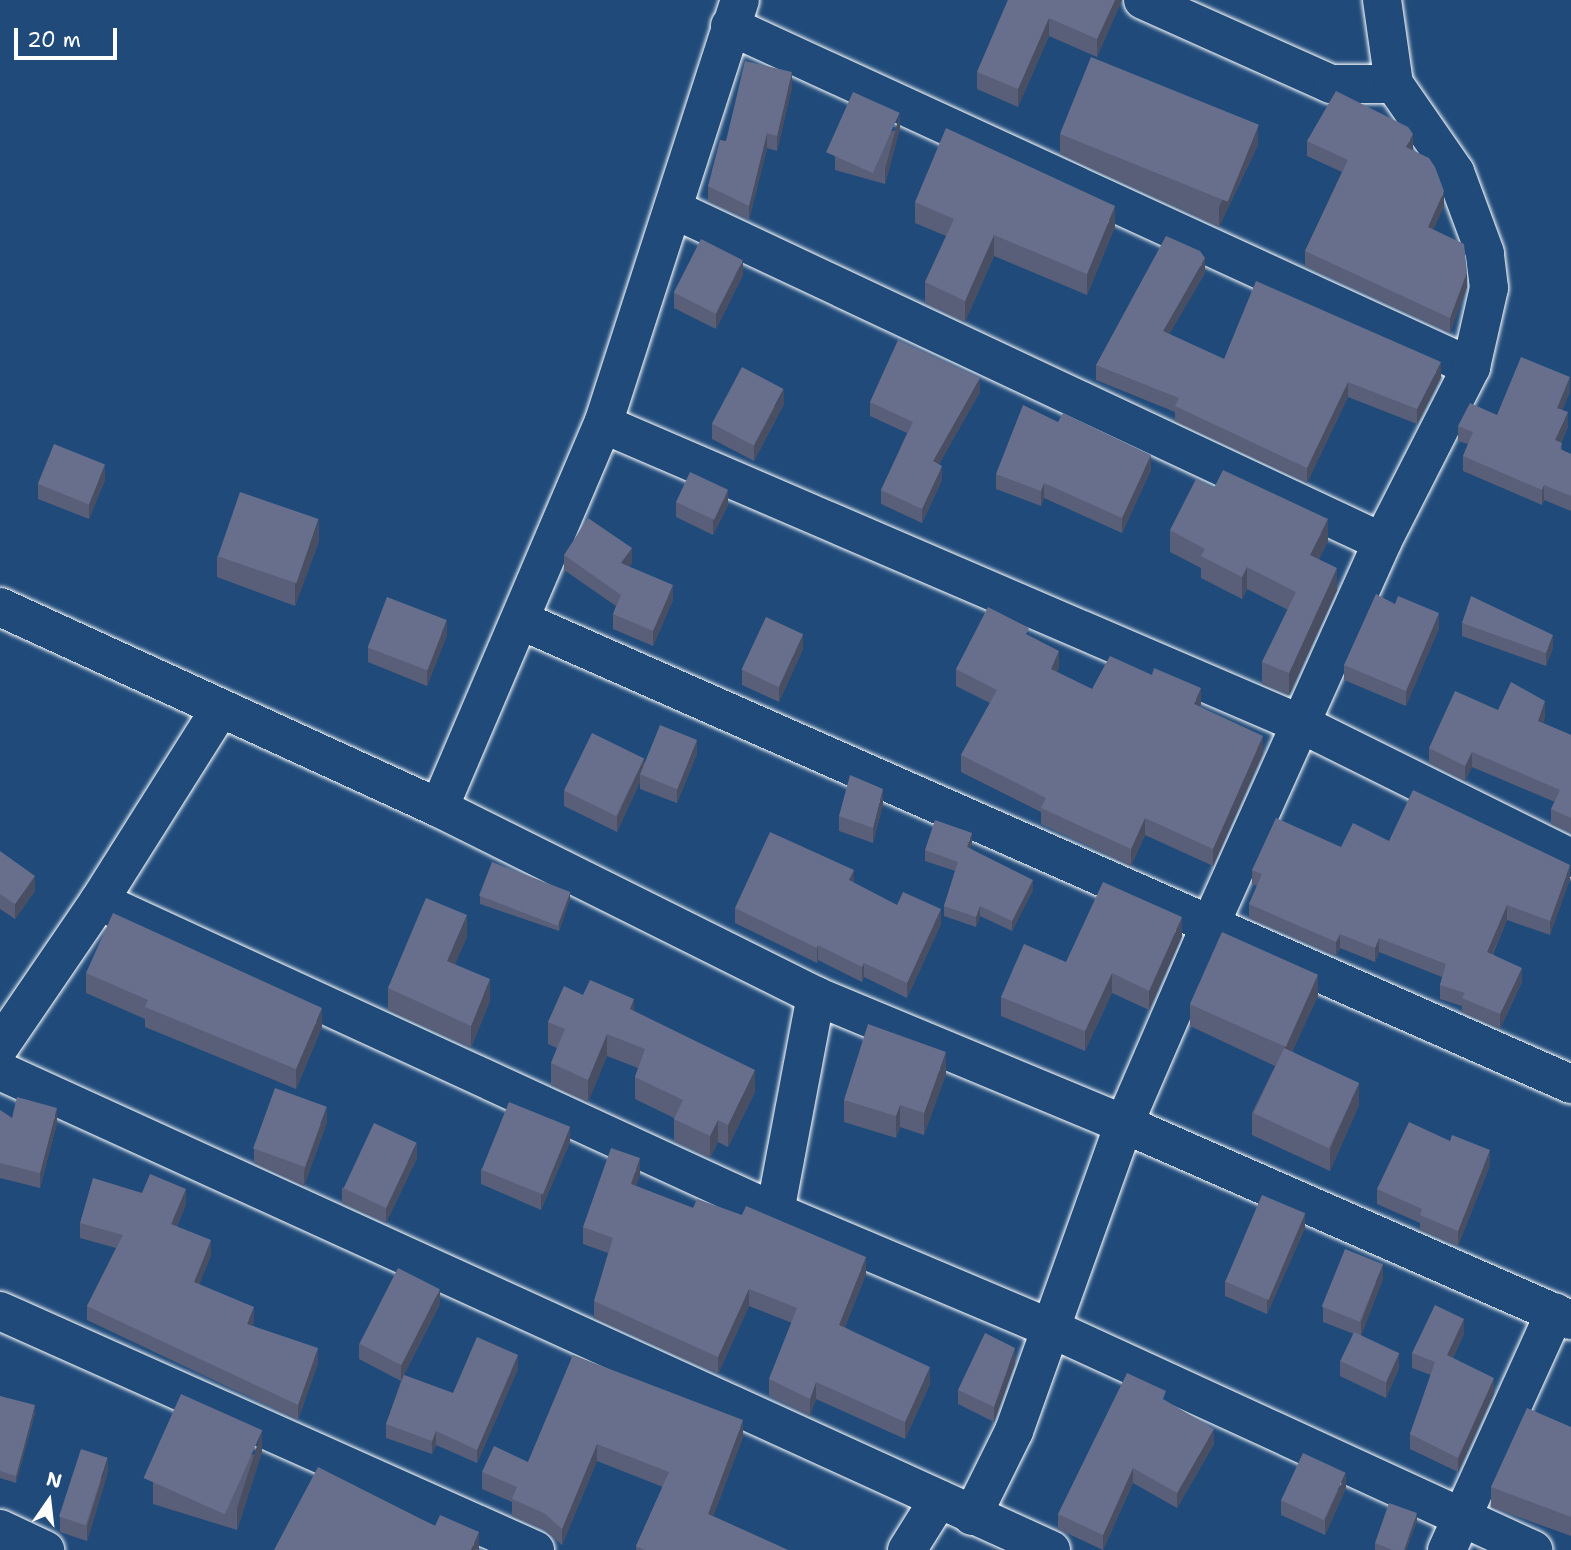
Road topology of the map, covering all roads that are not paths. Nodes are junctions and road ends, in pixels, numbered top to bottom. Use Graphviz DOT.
graph roads {
  1 [pos="1143,0"];
  2 [pos="1382,0"];
  3 [pos="735,13"];
  4 [pos="1394,84"];
  5 [pos="673,209"];
  6 [pos="1471,367"];
  7 [pos="603,424"];
  8 [pos="1382,542"];
  9 [pos="1,609"];
  10 [pos="522,621"];
  11 [pos="220,709"];
  12 [pos="1303,725"];
  13 [pos="439,808"];
  14 [pos="1571,858"];
  15 [pos="99,901"];
  16 [pos="1210,923"];
  17 [pos="816,996"];
  18 [pos="0,1046"];
  19 [pos="0,1071"];
  20 [pos="1571,1084"];
  21 [pos="1124,1124"];
  22 [pos="775,1212"];
  23 [pos="0,1311"];
  24 [pos="1563,1316"];
  25 [pos="1050,1328"];
  26 [pos="956,1508"];
  27 [pos="0,1529"];
  28 [pos="1454,1534"];
  29 [pos="45,1550"];
  30 [pos="535,1550"];
  31 [pos="907,1550"];
  32 [pos="1051,1550"];
  33 [pos="1533,1550"];
  1 -- 4 [label="street"];
  2 -- 4 [label="street"];
  3 -- 5 [label="street"];
  3 -- 6 [label="street"];
  4 -- 6 [label="street"];
  5 -- 7 [label="street"];
  5 -- 8 [label="street"];
  6 -- 8 [label="street"];
  7 -- 10 [label="street"];
  7 -- 12 [label="street"];
  8 -- 12 [label="street"];
  9 -- 11 [label="street"];
  10 -- 13 [label="street"];
  10 -- 16 [label="street"];
  11 -- 13 [label="street"];
  11 -- 15 [label="street"];
  12 -- 14 [label="street"];
  12 -- 16 [label="street"];
  13 -- 17 [label="street"];
  15 -- 18 [label="street"];
  15 -- 22 [label="street"];
  16 -- 20 [label="street"];
  16 -- 21 [label="street"];
  17 -- 21 [label="street"];
  17 -- 22 [label="street"];
  19 -- 26 [label="street"];
  21 -- 24 [label="street"];
  21 -- 25 [label="street"];
  22 -- 25 [label="street"];
  23 -- 30 [label="street"];
  24 -- 28 [label="street"];
  25 -- 26 [label="street"];
  25 -- 28 [label="street"];
  26 -- 31 [label="street"];
  26 -- 32 [label="street"];
  27 -- 29 [label="street"];
  28 -- 33 [label="street"];
}
